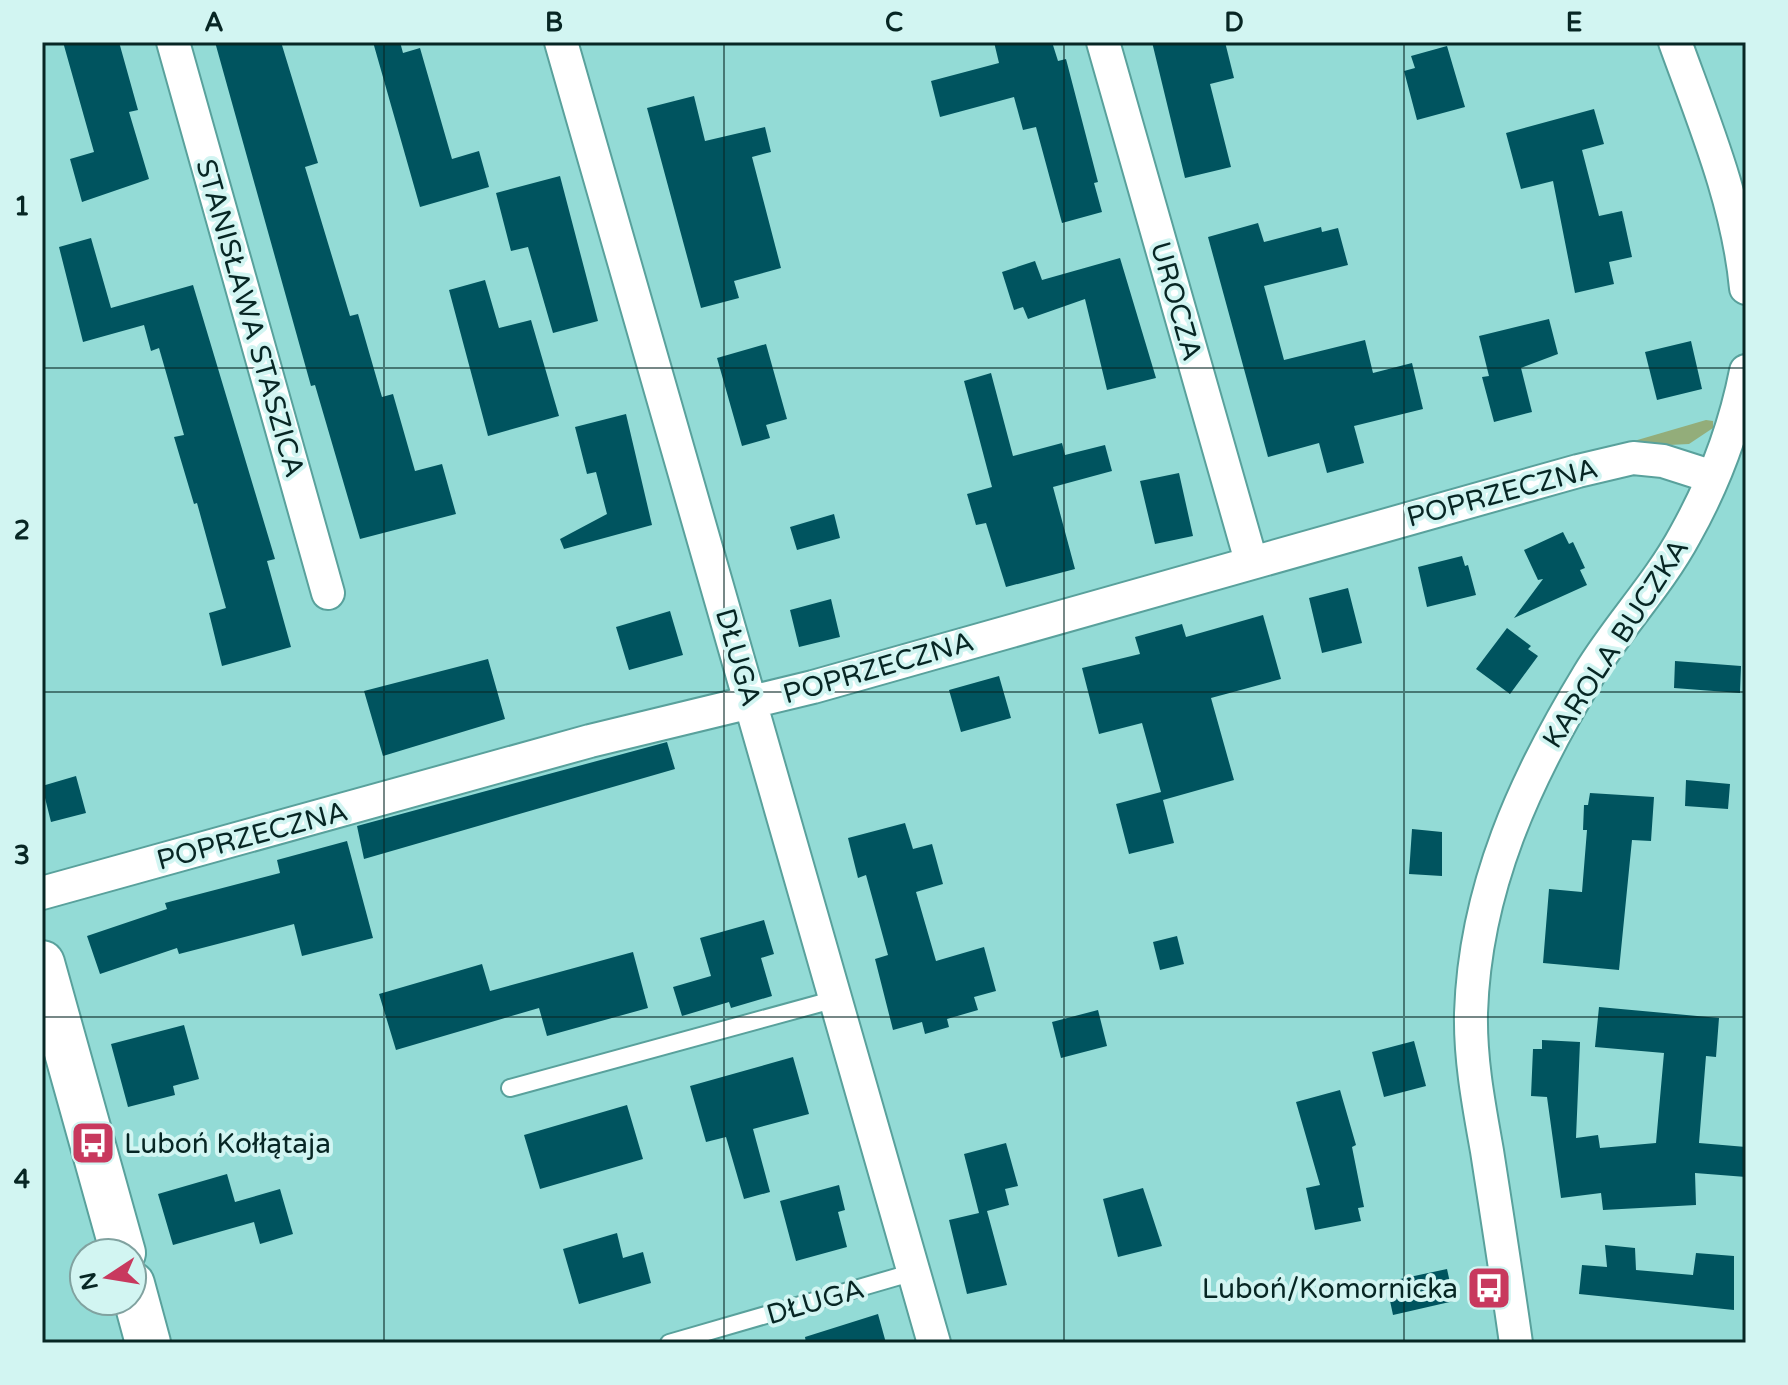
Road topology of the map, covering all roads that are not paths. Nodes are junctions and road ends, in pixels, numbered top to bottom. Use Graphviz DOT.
graph roads {
  1 [pos="173,42"];
  2 [pos="561,42"];
  3 [pos="1103,42"];
  4 [pos="1675,42"];
  5 [pos="1746,288"];
  6 [pos="1746,371"];
  7 [pos="1713,477"];
  8 [pos="1251,561"];
  9 [pos="328,593"];
  10 [pos="753,701"];
  11 [pos="42,893"];
  12 [pos="42,963"];
  13 [pos="836,999"];
  14 [pos="510,1088"];
  15 [pos="119,1237"];
  16 [pos="914,1272"];
  17 [pos="141,1317"];
  18 [pos="148,1343"];
  19 [pos="669,1343"];
  20 [pos="934,1343"];
  21 [pos="1516,1343"];
  1 -- 9 [label="street, STANISŁAWA STASZICA"];
  2 -- 10 [label="street, DŁUGA"];
  3 -- 8 [label="street, UROCZA"];
  4 -- 5 [label="street"];
  6 -- 7 [label="street, KAROLA BUCZKA"];
  7 -- 8 [label="street, POPRZECZNA"];
  7 -- 21 [label="street, KAROLA BUCZKA"];
  8 -- 10 [label="street, POPRZECZNA"];
  10 -- 11 [label="street, POPRZECZNA"];
  10 -- 13 [label="street, DŁUGA"];
  12 -- 15 [label="street"];
  13 -- 14 [label="lane"];
  13 -- 16 [label="street, DŁUGA"];
  16 -- 19 [label="lane, DŁUGA"];
  16 -- 20 [label="street, DŁUGA"];
  17 -- 18 [label="street"];
}
